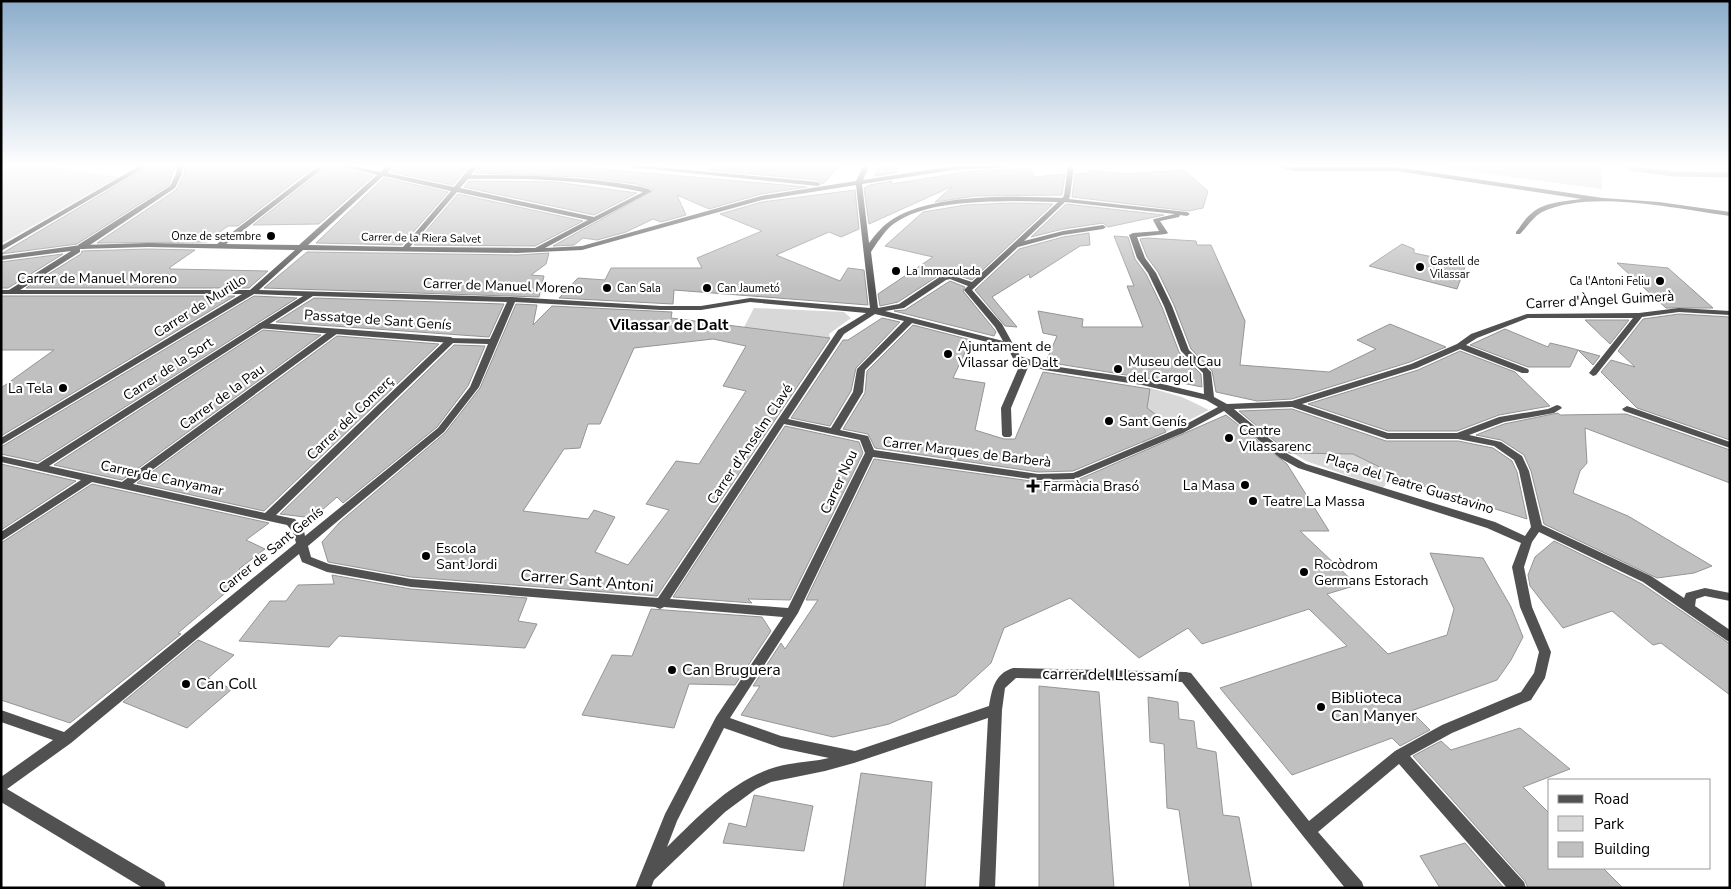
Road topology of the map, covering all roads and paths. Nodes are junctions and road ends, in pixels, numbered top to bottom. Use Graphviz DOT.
graph roads {
  1 [pos="74,206"];
  2 [pos="144,206"];
  3 [pos="270,206"];
  4 [pos="346,206"];
  5 [pos="441,206"];
  6 [pos="535,206"];
  7 [pos="619,206"];
  8 [pos="731,206"];
  9 [pos="862,206"];
  10 [pos="930,206"];
  11 [pos="1057,206"];
  12 [pos="1126,206"];
  13 [pos="1556,206"];
  14 [pos="1661,206"];
  15 [pos="1730,214"];
  16 [pos="595,219"];
  17 [pos="1103,228"];
  18 [pos="1518,233"];
  19 [pos="1014,246"];
  20 [pos="218,247"];
  21 [pos="300,247"];
  22 [pos="81,248"];
  23 [pos="1,249"];
  24 [pos="405,249"];
  25 [pos="535,250"];
  26 [pos="867,252"];
  27 [pos="1,258"];
  28 [pos="974,285"];
  29 [pos="1,292"];
  30 [pos="10,292"];
  31 [pos="252,292"];
  32 [pos="311,294"];
  33 [pos="1,298"];
  34 [pos="512,299"];
  35 [pos="874,311"];
  36 [pos="1730,314"];
  37 [pos="1638,315"];
  38 [pos="910,320"];
  39 [pos="260,326"];
  40 [pos="335,331"];
  41 [pos="451,340"];
  42 [pos="494,342"];
  43 [pos="1012,346"];
  44 [pos="1460,346"];
  45 [pos="1026,360"];
  46 [pos="1525,371"];
  47 [pos="1593,373"];
  48 [pos="1209,398"];
  49 [pos="1292,404"];
  50 [pos="1225,407"];
  51 [pos="1557,408"];
  52 [pos="1627,409"];
  53 [pos="782,421"];
  54 [pos="834,432"];
  55 [pos="1007,435"];
  56 [pos="1458,436"];
  57 [pos="1,442"];
  58 [pos="1730,445"];
  59 [pos="870,453"];
  60 [pos="1,459"];
  61 [pos="40,467"];
  62 [pos="91,478"];
  63 [pos="125,485"];
  64 [pos="268,516"];
  65 [pos="1537,527"];
  66 [pos="1,537"];
  67 [pos="1527,541"];
  68 [pos="302,545"];
  69 [pos="1730,597"];
  70 [pos="660,604"];
  71 [pos="1689,608"];
  72 [pos="792,613"];
  73 [pos="1730,637"];
  74 [pos="996,710"];
  75 [pos="1,716"];
  76 [pos="721,721"];
  77 [pos="66,739"];
  78 [pos="1400,755"];
  79 [pos="856,757"];
  80 [pos="1,784"];
  81 [pos="1,794"];
  82 [pos="1308,832"];
  83 [pos="645,882"];
  84 [pos="1354,887"];
  85 [pos="158,888"];
  86 [pos="986,888"];
  87 [pos="1518,888"];
  1 -- 23 [label="street"];
  2 -- 22 [label="street"];
  3 -- 20 [label="street"];
  4 -- 21 [label="street, Carrer de Murillo"];
  5 -- 24 [label="street"];
  6 -- 16 [label="street"];
  7 -- 16 [label="street"];
  8 -- 25 [label="street, Carrer de la Riera Salvet"];
  9 -- 26 [label="street"];
  10 -- 26 [label="street"];
  11 -- 19 [label="street"];
  12 -- 48 [label="street"];
  13 -- 18 [label="street"];
  14 -- 15 [label="street"];
  16 -- 25 [label="street"];
  17 -- 19 [label="street"];
  19 -- 28 [label="street"];
  20 -- 21 [label="street, Carrer de la Riera Salvet"];
  20 -- 22 [label="street, Carrer de la Riera Salvet"];
  21 -- 24 [label="street, Carrer de la Riera Salvet"];
  21 -- 31 [label="street, Carrer de Murillo"];
  22 -- 27 [label="street, Carrer de la Riera Salvet"];
  22 -- 30 [label="street"];
  24 -- 25 [label="street, Carrer de la Riera Salvet"];
  26 -- 35 [label="street"];
  28 -- 35 [label="street"];
  28 -- 43 [label="street"];
  29 -- 30 [label="street, Carrer de Manuel Moreno"];
  30 -- 31 [label="street, Carrer de Manuel Moreno"];
  30 -- 33 [label="street"];
  31 -- 32 [label="street, Carrer de Manuel Moreno"];
  31 -- 57 [label="street, Carrer de Murillo"];
  32 -- 34 [label="street, Carrer de Manuel Moreno"];
  32 -- 39 [label="street, Carrer de la Sort"];
  34 -- 35 [label="street, Carrer de Manuel Moreno"];
  34 -- 42 [label="street, Carrer de Sant Genís"];
  35 -- 38 [label="street, Carrer de Manuel Moreno"];
  35 -- 53 [label="street, Carrer d'Anselm Clavé"];
  36 -- 37 [label="street, Carrer d'Àngel Guimerà"];
  37 -- 44 [label="street, Carrer d'Àngel Guimerà"];
  37 -- 47 [label="street"];
  38 -- 43 [label="street, Carrer de Manuel Moreno"];
  38 -- 54 [label="street"];
  39 -- 40 [label="street, Passatge de Sant Genís"];
  39 -- 61 [label="street, Carrer de la Sort"];
  40 -- 41 [label="street, Passatge de Sant Genís"];
  40 -- 63 [label="street, Carrer de la Pau"];
  41 -- 42 [label="street, Passatge de Sant Genís"];
  41 -- 64 [label="street, Carrer del Comerç"];
  42 -- 68 [label="street, Carrer de Sant Genís"];
  43 -- 45 [label="street"];
  44 -- 46 [label="street"];
  44 -- 49 [label="street, Carrer d'Àngel Guimerà"];
  45 -- 48 [label="street"];
  45 -- 55 [label="street"];
  48 -- 50 [label="street"];
  49 -- 50 [label="street, Carrer d'Àngel Guimerà"];
  49 -- 56 [label="street"];
  50 -- 59 [label="street, Carrer Marques de Barberà"];
  50 -- 67 [label="street, Plaça del Teatre Guastavino"];
  51 -- 56 [label="street"];
  52 -- 58 [label="street"];
  53 -- 54 [label="street, Carrer Nou"];
  53 -- 70 [label="street, Carrer d'Anselm Clavé"];
  54 -- 59 [label="street, Carrer Nou"];
  56 -- 65 [label="street"];
  59 -- 72 [label="street, Carrer Nou"];
  60 -- 61 [label="street, Carrer de Canyamar"];
  61 -- 62 [label="street, Carrer de Canyamar"];
  62 -- 63 [label="street, Carrer de Canyamar"];
  62 -- 66 [label="street"];
  63 -- 64 [label="street, Carrer de Canyamar"];
  64 -- 68 [label="street, Carrer de Canyamar"];
  65 -- 67 [label="street"];
  65 -- 71 [label="street"];
  67 -- 78 [label="street"];
  68 -- 70 [label="street, Carrer Sant Antoni"];
  68 -- 77 [label="street, Carrer de Sant Genís"];
  69 -- 71 [label="street"];
  70 -- 72 [label="street, Carrer Sant Antoni"];
  71 -- 73 [label="street"];
  72 -- 76 [label="street"];
  74 -- 79 [label="street"];
  74 -- 82 [label="street, carrer del Llessamí"];
  74 -- 86 [label="street"];
  75 -- 77 [label="street"];
  76 -- 79 [label="street"];
  76 -- 83 [label="street"];
  77 -- 80 [label="street, Carrer de Sant Genís"];
  78 -- 82 [label="street"];
  78 -- 87 [label="street"];
  79 -- 83 [label="street"];
  81 -- 85 [label="street"];
  82 -- 84 [label="street, carrer del Llessamí"];
}
